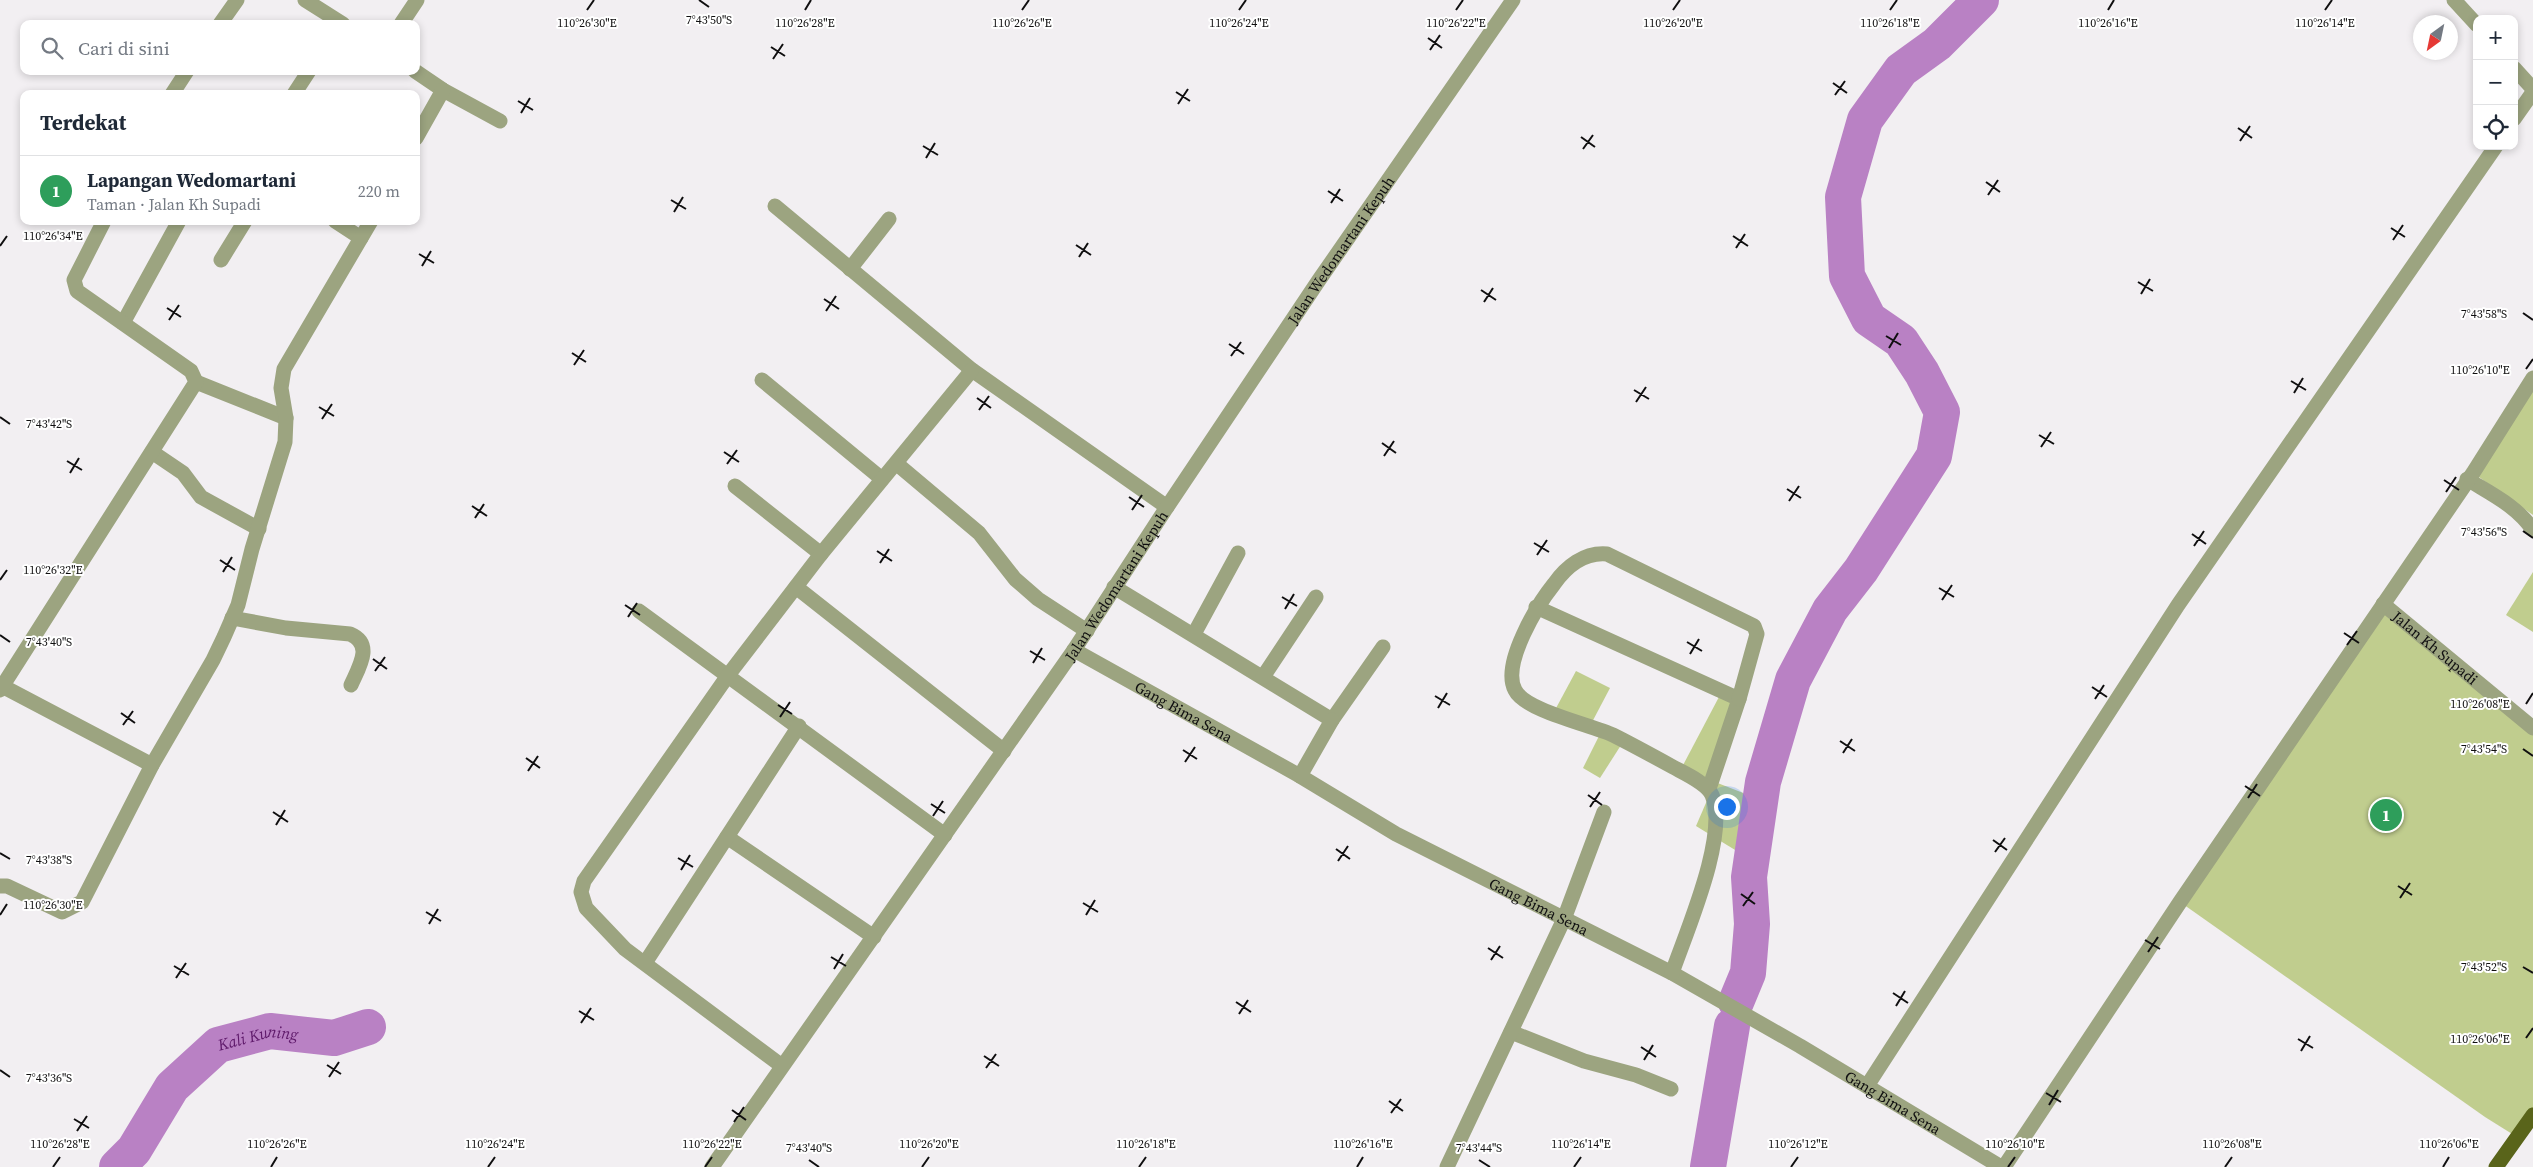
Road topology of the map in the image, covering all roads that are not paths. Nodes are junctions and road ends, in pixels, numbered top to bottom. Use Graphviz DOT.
graph roads {
  1 [pos="237,0"];
  2 [pos="305,0"];
  3 [pos="416,0"];
  4 [pos="1513,0"];
  5 [pos="2454,0"];
  6 [pos="223,20"];
  7 [pos="336,20"];
  8 [pos="404,20"];
  9 [pos="2473,21"];
  10 [pos="2518,73"];
  11 [pos="420,74"];
  12 [pos="184,75"];
  13 [pos="306,75"];
  14 [pos="175,90"];
  15 [pos="297,90"];
  16 [pos="443,90"];
  17 [pos="2533,90"];
  18 [pos="2518,113"];
  19 [pos="500,121"];
  20 [pos="420,131"];
  21 [pos="2493,150"];
  22 [pos="775,206"];
  23 [pos="889,219"];
  24 [pos="102,225"];
  25 [pos="177,225"];
  26 [pos="242,225"];
  27 [pos="341,225"];
  28 [pos="368,225"];
  29 [pos="361,238"];
  30 [pos="220,260"];
  31 [pos="850,269"];
  32 [pos="123,323"];
  33 [pos="972,370"];
  34 [pos="2533,378"];
  35 [pos="762,380"];
  36 [pos="196,382"];
  37 [pos="286,418"];
  38 [pos="152,452"];
  39 [pos="897,464"];
  40 [pos="882,479"];
  41 [pos="2467,479"];
  42 [pos="735,486"];
  43 [pos="1167,507"];
  44 [pos="259,529"];
  45 [pos="2533,530"];
  46 [pos="1238,553"];
  47 [pos="821,554"];
  48 [pos="796,587"];
  49 [pos="1114,587"];
  50 [pos="1316,597"];
  51 [pos="2383,604"];
  52 [pos="1536,607"];
  53 [pos="639,611"];
  54 [pos="232,618"];
  55 [pos="1087,631"];
  56 [pos="1194,634"];
  57 [pos="1383,646"];
  58 [pos="1074,650"];
  59 [pos="729,674"];
  60 [pos="1263,677"];
  61 [pos="351,685"];
  62 [pos="1,688"];
  63 [pos="1739,699"];
  64 [pos="1332,720"];
  65 [pos="799,726"];
  66 [pos="2533,728"];
  67 [pos="1004,751"];
  68 [pos="152,765"];
  69 [pos="1300,776"];
  70 [pos="1709,789"];
  71 [pos="1604,812"];
  72 [pos="945,835"];
  73 [pos="727,837"];
  74 [pos="0,886"];
  75 [pos="1564,919"];
  76 [pos="874,937"];
  77 [pos="646,964"];
  78 [pos="1672,973"];
  79 [pos="1511,1032"];
  80 [pos="782,1066"];
  81 [pos="1867,1086"];
  82 [pos="1671,1089"];
  83 [pos="2533,1115"];
  84 [pos="712,1167"];
  85 [pos="1447,1167"];
  86 [pos="2002,1167"];
  87 [pos="2496,1167"];
  1 -- 6 [label="street"];
  2 -- 7 [label="street"];
  3 -- 8 [label="street"];
  4 -- 43 [label="street, Jalan Wedomartani Kepuh"];
  5 -- 9 [label="street"];
  10 -- 17 [label="street"];
  11 -- 16 [label="street"];
  12 -- 14 [label="street"];
  13 -- 15 [label="street"];
  16 -- 19 [label="street"];
  16 -- 20 [label="street"];
  17 -- 18 [label="street"];
  21 -- 81 [label="street"];
  22 -- 31 [label="street"];
  23 -- 31 [label="street"];
  24 -- 32 [label="street"];
  25 -- 32 [label="street"];
  26 -- 30 [label="street"];
  27 -- 29 [label="street"];
  28 -- 29 [label="street"];
  29 -- 37 [label="street"];
  31 -- 33 [label="street"];
  32 -- 36 [label="street"];
  33 -- 39 [label="street"];
  33 -- 43 [label="street"];
  34 -- 41 [label="street"];
  35 -- 40 [label="street"];
  36 -- 37 [label="street"];
  36 -- 38 [label="street"];
  37 -- 44 [label="street"];
  38 -- 44 [label="street"];
  38 -- 62 [label="street"];
  39 -- 40 [label="street"];
  39 -- 55 [label="street"];
  40 -- 47 [label="street"];
  41 -- 45 [label="street"];
  41 -- 51 [label="street"];
  42 -- 47 [label="street"];
  43 -- 49 [label="street, Jalan Wedomartani Kepuh"];
  44 -- 54 [label="street"];
  46 -- 56 [label="street"];
  47 -- 48 [label="street"];
  48 -- 59 [label="street"];
  48 -- 67 [label="street"];
  49 -- 55 [label="street, Jalan Wedomartani Kepuh"];
  49 -- 56 [label="street"];
  50 -- 60 [label="street"];
  51 -- 66 [label="street, Jalan Kh Supadi"];
  51 -- 86 [label="street"];
  52 -- 63 [label="street"];
  52 -- 63 [label="street"];
  52 -- 70 [label="street"];
  53 -- 59 [label="street"];
  54 -- 61 [label="street"];
  54 -- 68 [label="street"];
  55 -- 58 [label="street, Jalan Wedomartani Kepuh"];
  56 -- 60 [label="street"];
  57 -- 64 [label="street"];
  58 -- 67 [label="street, Jalan Wedomartani Kepuh"];
  58 -- 69 [label="street, Gang Bima Sena"];
  59 -- 65 [label="street"];
  59 -- 77 [label="street"];
  60 -- 64 [label="street"];
  62 -- 68 [label="street"];
  63 -- 70 [label="street"];
  64 -- 69 [label="street"];
  65 -- 72 [label="street"];
  65 -- 73 [label="street"];
  67 -- 72 [label="street, Jalan Wedomartani Kepuh"];
  68 -- 74 [label="street"];
  69 -- 75 [label="street, Gang Bima Sena"];
  70 -- 78 [label="street"];
  71 -- 75 [label="street"];
  72 -- 76 [label="street, Jalan Wedomartani Kepuh"];
  73 -- 76 [label="street"];
  73 -- 77 [label="street"];
  75 -- 78 [label="street, Gang Bima Sena"];
  75 -- 79 [label="street"];
  76 -- 80 [label="street, Jalan Wedomartani Kepuh"];
  77 -- 80 [label="street"];
  78 -- 81 [label="street, Gang Bima Sena"];
  79 -- 82 [label="street"];
  79 -- 85 [label="street"];
  80 -- 84 [label="street, Jalan Wedomartani Kepuh"];
  81 -- 86 [label="street, Gang Bima Sena"];
  83 -- 87 [label="main road"];
}
